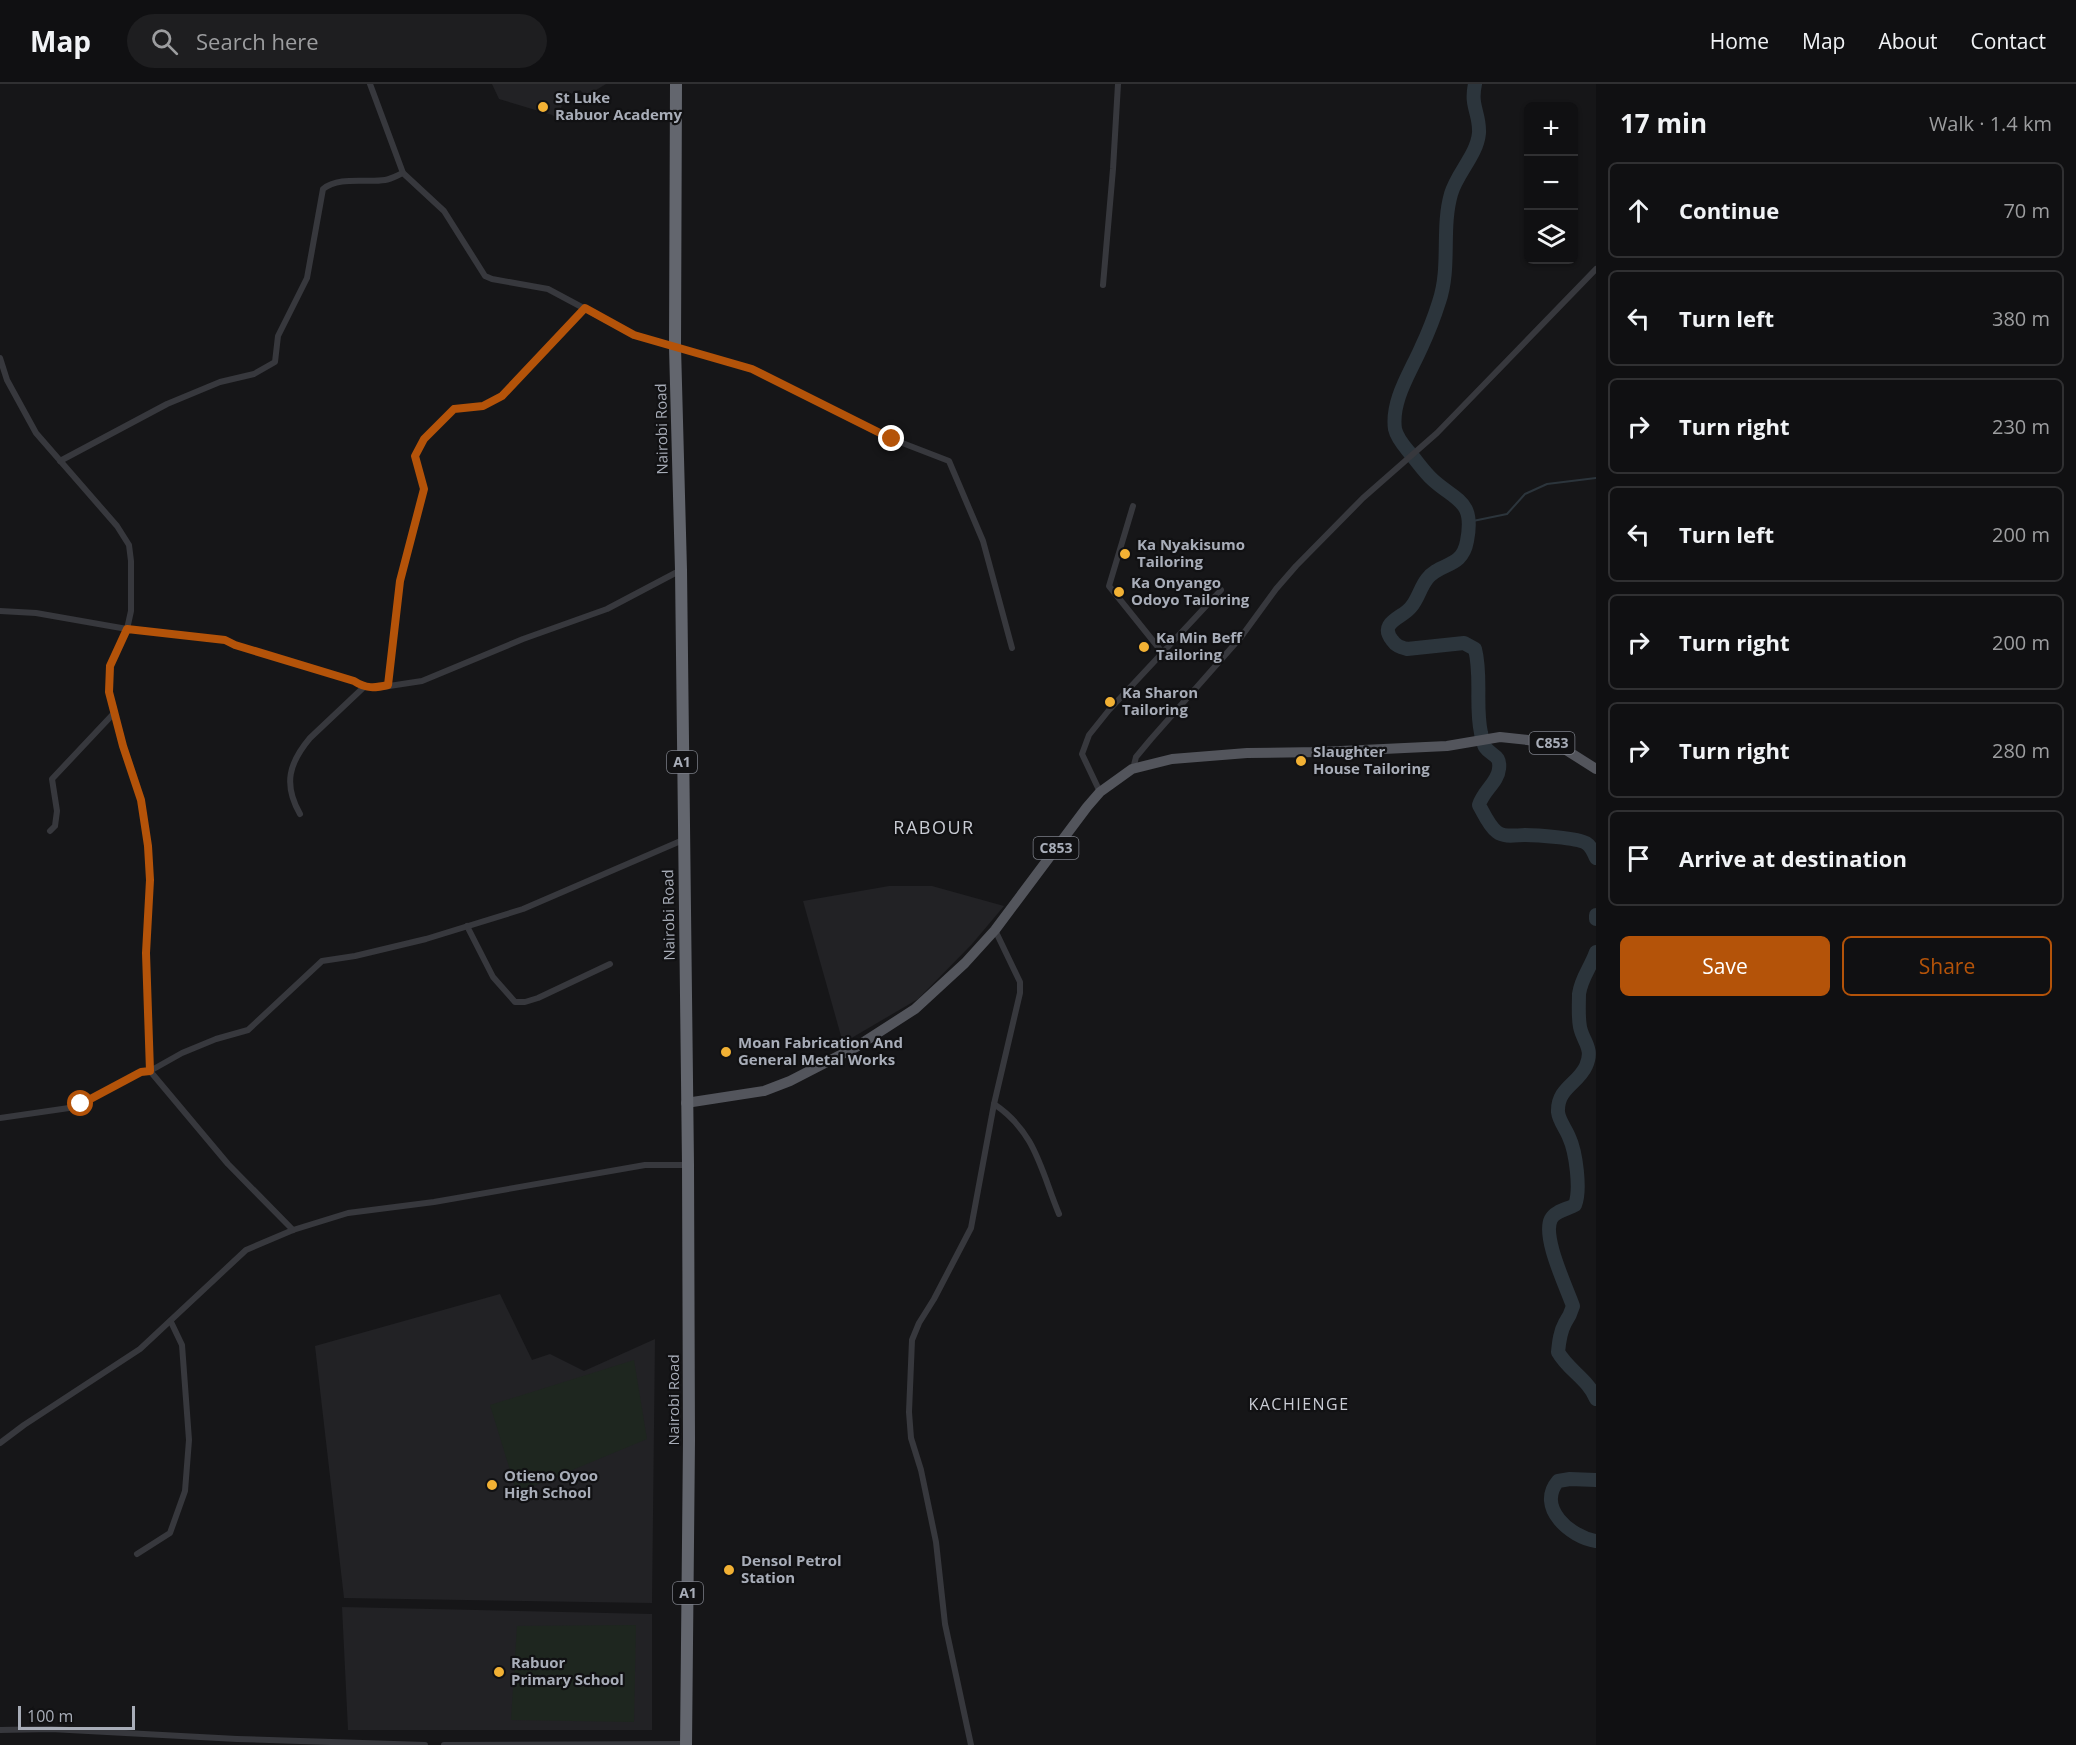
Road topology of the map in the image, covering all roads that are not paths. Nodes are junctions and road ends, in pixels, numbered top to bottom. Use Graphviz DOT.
graph roads {
  1 [pos="370,84"];
  2 [pos="676,84"];
  3 [pos="1118,84"];
  4 [pos="403,173"];
  5 [pos="1596,269"];
  6 [pos="1103,285"];
  7 [pos="585,308"];
  8 [pos="675,347"];
  9 [pos="0,358"];
  10 [pos="60,461"];
  11 [pos="1133,506"];
  12 [pos="681,570"];
  13 [pos="1221,590"];
  14 [pos="0,611"];
  15 [pos="127,629"];
  16 [pos="1012,648"];
  17 [pos="1162,652"];
  18 [pos="388,685"];
  19 [pos="364,687"];
  20 [pos="114,712"];
  21 [pos="1596,769"];
  22 [pos="1132,770"];
  23 [pos="1100,792"];
  24 [pos="300,814"];
  25 [pos="50,831"];
  26 [pos="683,840"];
  27 [pos="467,926"];
  28 [pos="996,930"];
  29 [pos="610,964"];
  30 [pos="150,1071"];
  31 [pos="686,1102"];
  32 [pos="994,1104"];
  33 [pos="0,1118"];
  34 [pos="688,1165"];
  35 [pos="1059,1214"];
  36 [pos="294,1230"];
  37 [pos="171,1322"];
  38 [pos="0,1443"];
  39 [pos="137,1554"];
  40 [pos="0,1730"];
  41 [pos="686,1744"];
  42 [pos="425,1745"];
  43 [pos="444,1745"];
  44 [pos="970,1745"];
  1 -- 4 [label="street"];
  2 -- 8 [label="highway, Nairobi Road / A1"];
  3 -- 6 [label="street"];
  4 -- 7 [label="street"];
  4 -- 10 [label="street"];
  5 -- 22 [label="street"];
  7 -- 8 [label="street"];
  7 -- 18 [label="street"];
  8 -- 12 [label="highway, Nairobi Road / A1"];
  8 -- 16 [label="street"];
  9 -- 10 [label="street"];
  10 -- 15 [label="street"];
  11 -- 17 [label="street"];
  12 -- 18 [label="street"];
  12 -- 26 [label="highway, Nairobi Road / A1"];
  13 -- 17 [label="street"];
  14 -- 15 [label="street"];
  15 -- 19 [label="street"];
  15 -- 20 [label="street"];
  17 -- 23 [label="street"];
  18 -- 19 [label="street"];
  19 -- 24 [label="street"];
  20 -- 25 [label="street"];
  20 -- 30 [label="street"];
  21 -- 22 [label="main road, C853"];
  22 -- 23 [label="main road, C853"];
  23 -- 28 [label="main road, C853"];
  26 -- 27 [label="street"];
  26 -- 31 [label="highway, Nairobi Road / A1"];
  27 -- 29 [label="street"];
  27 -- 30 [label="street"];
  28 -- 31 [label="main road, C853"];
  28 -- 32 [label="street"];
  30 -- 33 [label="street"];
  30 -- 36 [label="street"];
  31 -- 34 [label="highway, Nairobi Road / A1"];
  32 -- 35 [label="street"];
  32 -- 44 [label="street"];
  34 -- 36 [label="street"];
  34 -- 41 [label="highway, Nairobi Road / A1"];
  36 -- 37 [label="street"];
  37 -- 38 [label="street"];
  37 -- 39 [label="street"];
  40 -- 42 [label="street"];
  41 -- 43 [label="street"];
}
